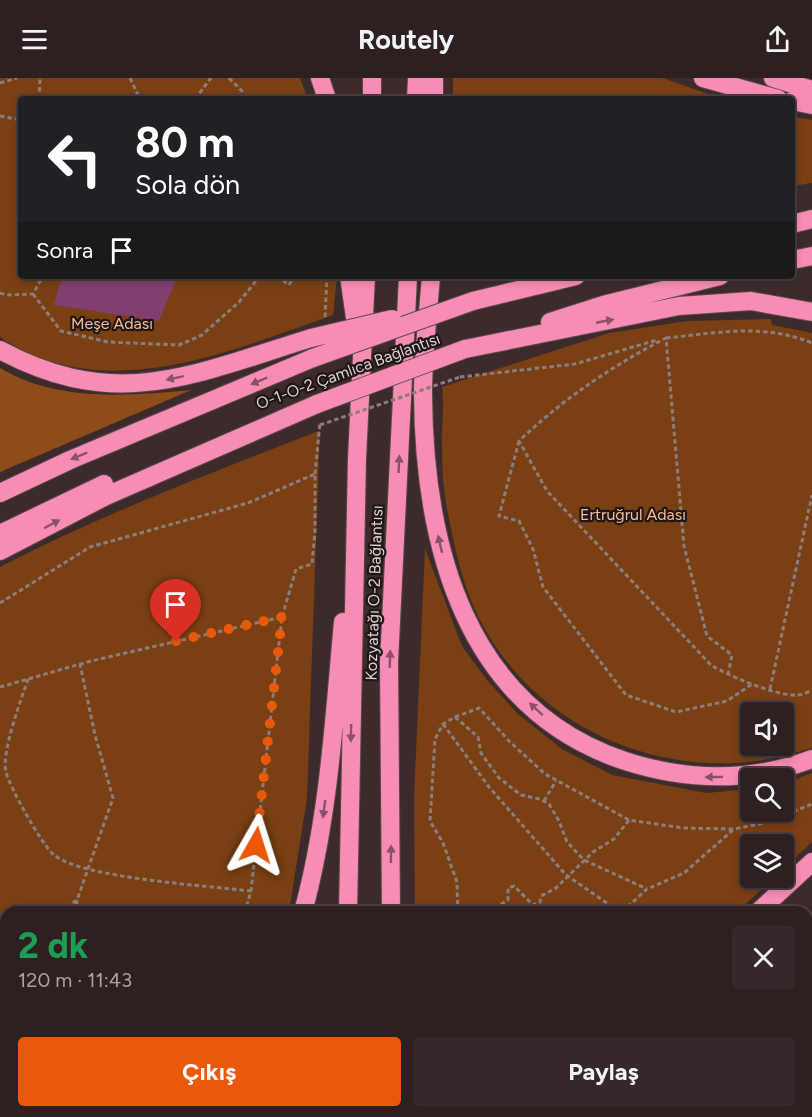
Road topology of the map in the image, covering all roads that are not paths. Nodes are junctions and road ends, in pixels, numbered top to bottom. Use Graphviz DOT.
graph roads {
  1 [pos="320,78"];
  2 [pos="372,78"];
  3 [pos="417,78"];
  4 [pos="434,78"];
  5 [pos="703,78"];
  6 [pos="773,78"];
  7 [pos="812,90"];
  8 [pos="326,96"];
  9 [pos="372,96"];
  10 [pos="416,96"];
  11 [pos="434,96"];
  12 [pos="767,96"];
  13 [pos="795,102"];
  14 [pos="812,105"];
  15 [pos="812,219"];
  16 [pos="795,223"];
  17 [pos="812,256"];
  18 [pos="795,259"];
  19 [pos="349,279"];
  20 [pos="366,279"];
  21 [pos="408,279"];
  22 [pos="431,279"];
  23 [pos="564,279"];
  24 [pos="708,279"];
  25 [pos="473,301"];
  26 [pos="812,312"];
  27 [pos="465,349"];
  28 [pos="0,350"];
  29 [pos="363,368"];
  30 [pos="317,404"];
  31 [pos="357,458"];
  32 [pos="0,492"];
  33 [pos="0,534"];
  34 [pos="0,551"];
  35 [pos="812,759"];
  36 [pos="812,862"];
  37 [pos="305,906"];
  38 [pos="348,906"];
  39 [pos="391,906"];
  40 [pos="764,906"];
  1 -- 8 [label="highway"];
  2 -- 9 [label="highway"];
  3 -- 10 [label="highway"];
  4 -- 11 [label="highway"];
  5 -- 12 [label="highway"];
  6 -- 7 [label="highway"];
  13 -- 14 [label="highway"];
  15 -- 16 [label="highway"];
  17 -- 18 [label="highway"];
  19 -- 29 [label="highway"];
  20 -- 29 [label="highway, Kozyatağı O-2 Bağlantısı"];
  39 -- 21 [label="highway, Kozyatağı O-2 Bağlantısı, one-way"];
  35 -- 22 [label="highway, one-way"];
  23 -- 25 [label="highway"];
  24 -- 27 [label="highway, O-1-O-2 Çamlıca Bağlantısı"];
  25 -- 28 [label="highway, one-way, bridge"];
  25 -- 32 [label="highway, O-1-O-2 Çamlıca Bağlantısı, one-way, bridge"];
  27 -- 26 [label="highway, one-way"];
  27 -- 30 [label="highway, O-1-O-2 Çamlıca Bağlantısı, bridge"];
  29 -- 31 [label="highway, Kozyatağı O-2 Bağlantısı"];
  30 -- 33 [label="highway, O-1-O-2 Çamlıca Bağlantısı"];
  34 -- 30 [label="highway, one-way"];
  31 -- 37 [label="highway, one-way"];
  31 -- 38 [label="highway, Kozyatağı O-2 Bağlantısı, one-way"];
  36 -- 40 [label="highway"];
}
